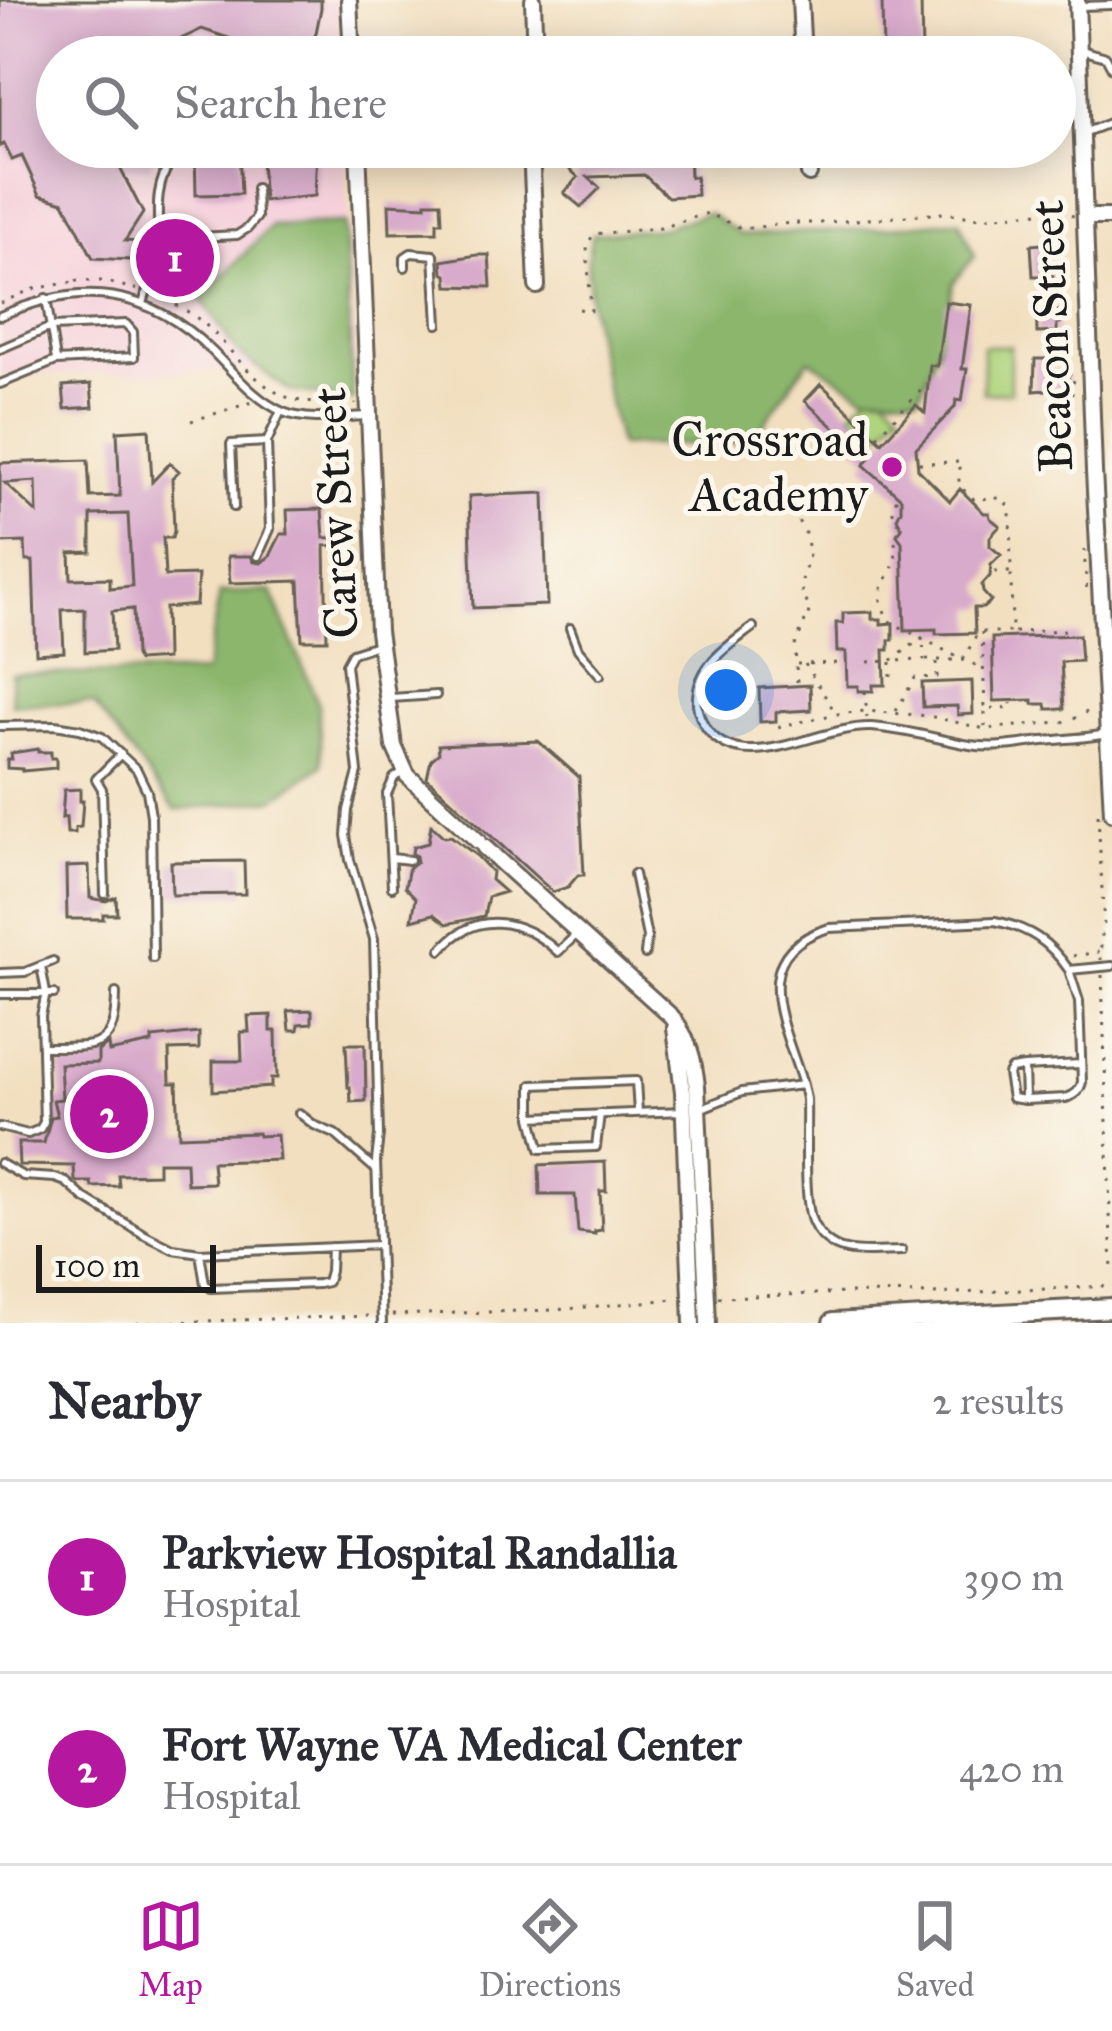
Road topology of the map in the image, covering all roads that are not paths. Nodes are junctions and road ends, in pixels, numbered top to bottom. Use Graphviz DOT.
graph roads {
  1 [pos="349,0"];
  2 [pos="533,0"];
  3 [pos="800,0"];
  4 [pos="1078,3"];
  5 [pos="1112,5"];
  6 [pos="351,36"];
  7 [pos="534,36"];
  8 [pos="801,36"];
  9 [pos="1079,50"];
  10 [pos="1112,68"];
  11 [pos="1112,122"];
  12 [pos="1083,133"];
  13 [pos="166,168"];
  14 [pos="359,168"];
  15 [pos="532,168"];
  16 [pos="809,168"];
  17 [pos="809,174"];
  18 [pos="256,188"];
  19 [pos="1112,217"];
  20 [pos="1086,218"];
  21 [pos="159,239"];
  22 [pos="405,267"];
  23 [pos="537,286"];
  24 [pos="46,298"];
  25 [pos="143,304"];
  26 [pos="0,316"];
  27 [pos="438,324"];
  28 [pos="51,327"];
  29 [pos="0,349"];
  30 [pos="56,361"];
  31 [pos="0,384"];
  32 [pos="281,411"];
  33 [pos="368,413"];
  34 [pos="267,442"];
  35 [pos="234,507"];
  36 [pos="258,556"];
  37 [pos="754,627"];
  38 [pos="571,628"];
  39 [pos="380,644"];
  40 [pos="600,675"];
  41 [pos="436,695"];
  42 [pos="387,698"];
  43 [pos="0,726"];
  44 [pos="1101,736"];
  45 [pos="122,753"];
  46 [pos="405,770"];
  47 [pos="1105,811"];
  48 [pos="391,858"];
  49 [pos="410,860"];
  50 [pos="634,874"];
  51 [pos="392,887"];
  52 [pos="105,894"];
  53 [pos="579,933"];
  54 [pos="441,950"];
  55 [pos="645,954"];
  56 [pos="153,958"];
  57 [pos="53,961"];
  58 [pos="41,966"];
  59 [pos="1067,966"];
  60 [pos="1112,966"];
  61 [pos="0,973"];
  62 [pos="50,993"];
  63 [pos="116,993"];
  64 [pos="0,994"];
  65 [pos="44,1047"];
  66 [pos="1081,1064"];
  67 [pos="1024,1067"];
  68 [pos="803,1085"];
  69 [pos="1025,1100"];
  70 [pos="691,1110"];
  71 [pos="299,1113"];
  72 [pos="638,1113"];
  73 [pos="600,1114"];
  74 [pos="532,1118"];
  75 [pos="0,1127"];
  76 [pos="0,1163"];
  77 [pos="376,1170"];
  78 [pos="379,1245"];
  79 [pos="331,1247"];
  80 [pos="902,1251"];
  81 [pos="200,1252"];
  82 [pos="1112,1308"];
  83 [pos="381,1319"];
  84 [pos="692,1323"];
  85 [pos="708,1323"];
  86 [pos="833,1323"];
  1 -- 6 [label="street"];
  2 -- 7 [label="street"];
  3 -- 8 [label="street"];
  4 -- 5 [label="lane"];
  4 -- 9 [label="street, Beacon Street"];
  9 -- 10 [label="lane"];
  9 -- 12 [label="street, Beacon Street"];
  11 -- 12 [label="lane"];
  12 -- 20 [label="street, Beacon Street"];
  13 -- 21 [label="lane"];
  14 -- 33 [label="street, Carew Street"];
  15 -- 23 [label="street"];
  16 -- 17 [label="street"];
  18 -- 21 [label="lane"];
  19 -- 20 [label="street"];
  20 -- 44 [label="street, Beacon Street"];
  21 -- 25 [label="lane"];
  22 -- 27 [label="lane"];
  24 -- 25 [label="lane"];
  24 -- 26 [label="lane"];
  24 -- 28 [label="lane"];
  25 -- 32 [label="lane"];
  28 -- 29 [label="lane"];
  28 -- 30 [label="lane"];
  28 -- 30 [label="lane"];
  30 -- 31 [label="lane"];
  32 -- 33 [label="lane"];
  32 -- 34 [label="lane"];
  33 -- 39 [label="street, Carew Street"];
  34 -- 35 [label="lane"];
  34 -- 36 [label="lane"];
  37 -- 44 [label="lane"];
  38 -- 40 [label="lane"];
  39 -- 42 [label="street, Carew Street"];
  39 -- 77 [label="lane"];
  41 -- 42 [label="lane"];
  42 -- 46 [label="street, Carew Street"];
  43 -- 45 [label="lane"];
  44 -- 47 [label="street, Beacon Street"];
  45 -- 52 [label="lane"];
  45 -- 56 [label="lane"];
  46 -- 48 [label="lane"];
  46 -- 53 [label="street, Carew Street"];
  48 -- 49 [label="lane"];
  48 -- 51 [label="lane"];
  50 -- 55 [label="lane"];
  53 -- 54 [label="lane"];
  53 -- 70 [label="street, Carew Street"];
  57 -- 58 [label="lane"];
  58 -- 61 [label="lane"];
  58 -- 62 [label="lane"];
  59 -- 60 [label="lane"];
  59 -- 66 [label="lane"];
  59 -- 68 [label="lane"];
  62 -- 64 [label="lane"];
  62 -- 65 [label="lane"];
  63 -- 65 [label="lane"];
  65 -- 75 [label="lane"];
  66 -- 67 [label="lane"];
  66 -- 69 [label="lane"];
  67 -- 69 [label="lane"];
  67 -- 69 [label="lane"];
  68 -- 70 [label="lane"];
  68 -- 80 [label="lane"];
  70 -- 72 [label="lane"];
  70 -- 84 [label="street, Carew Street"];
  70 -- 85 [label="street, Carew Street"];
  71 -- 77 [label="lane"];
  72 -- 73 [label="lane"];
  72 -- 74 [label="lane"];
  73 -- 74 [label="lane"];
  73 -- 74 [label="lane"];
  76 -- 81 [label="lane"];
  77 -- 78 [label="lane"];
  78 -- 79 [label="lane"];
  78 -- 83 [label="lane"];
  79 -- 81 [label="lane"];
  79 -- 81 [label="lane"];
  82 -- 86 [label="main road"];
}
